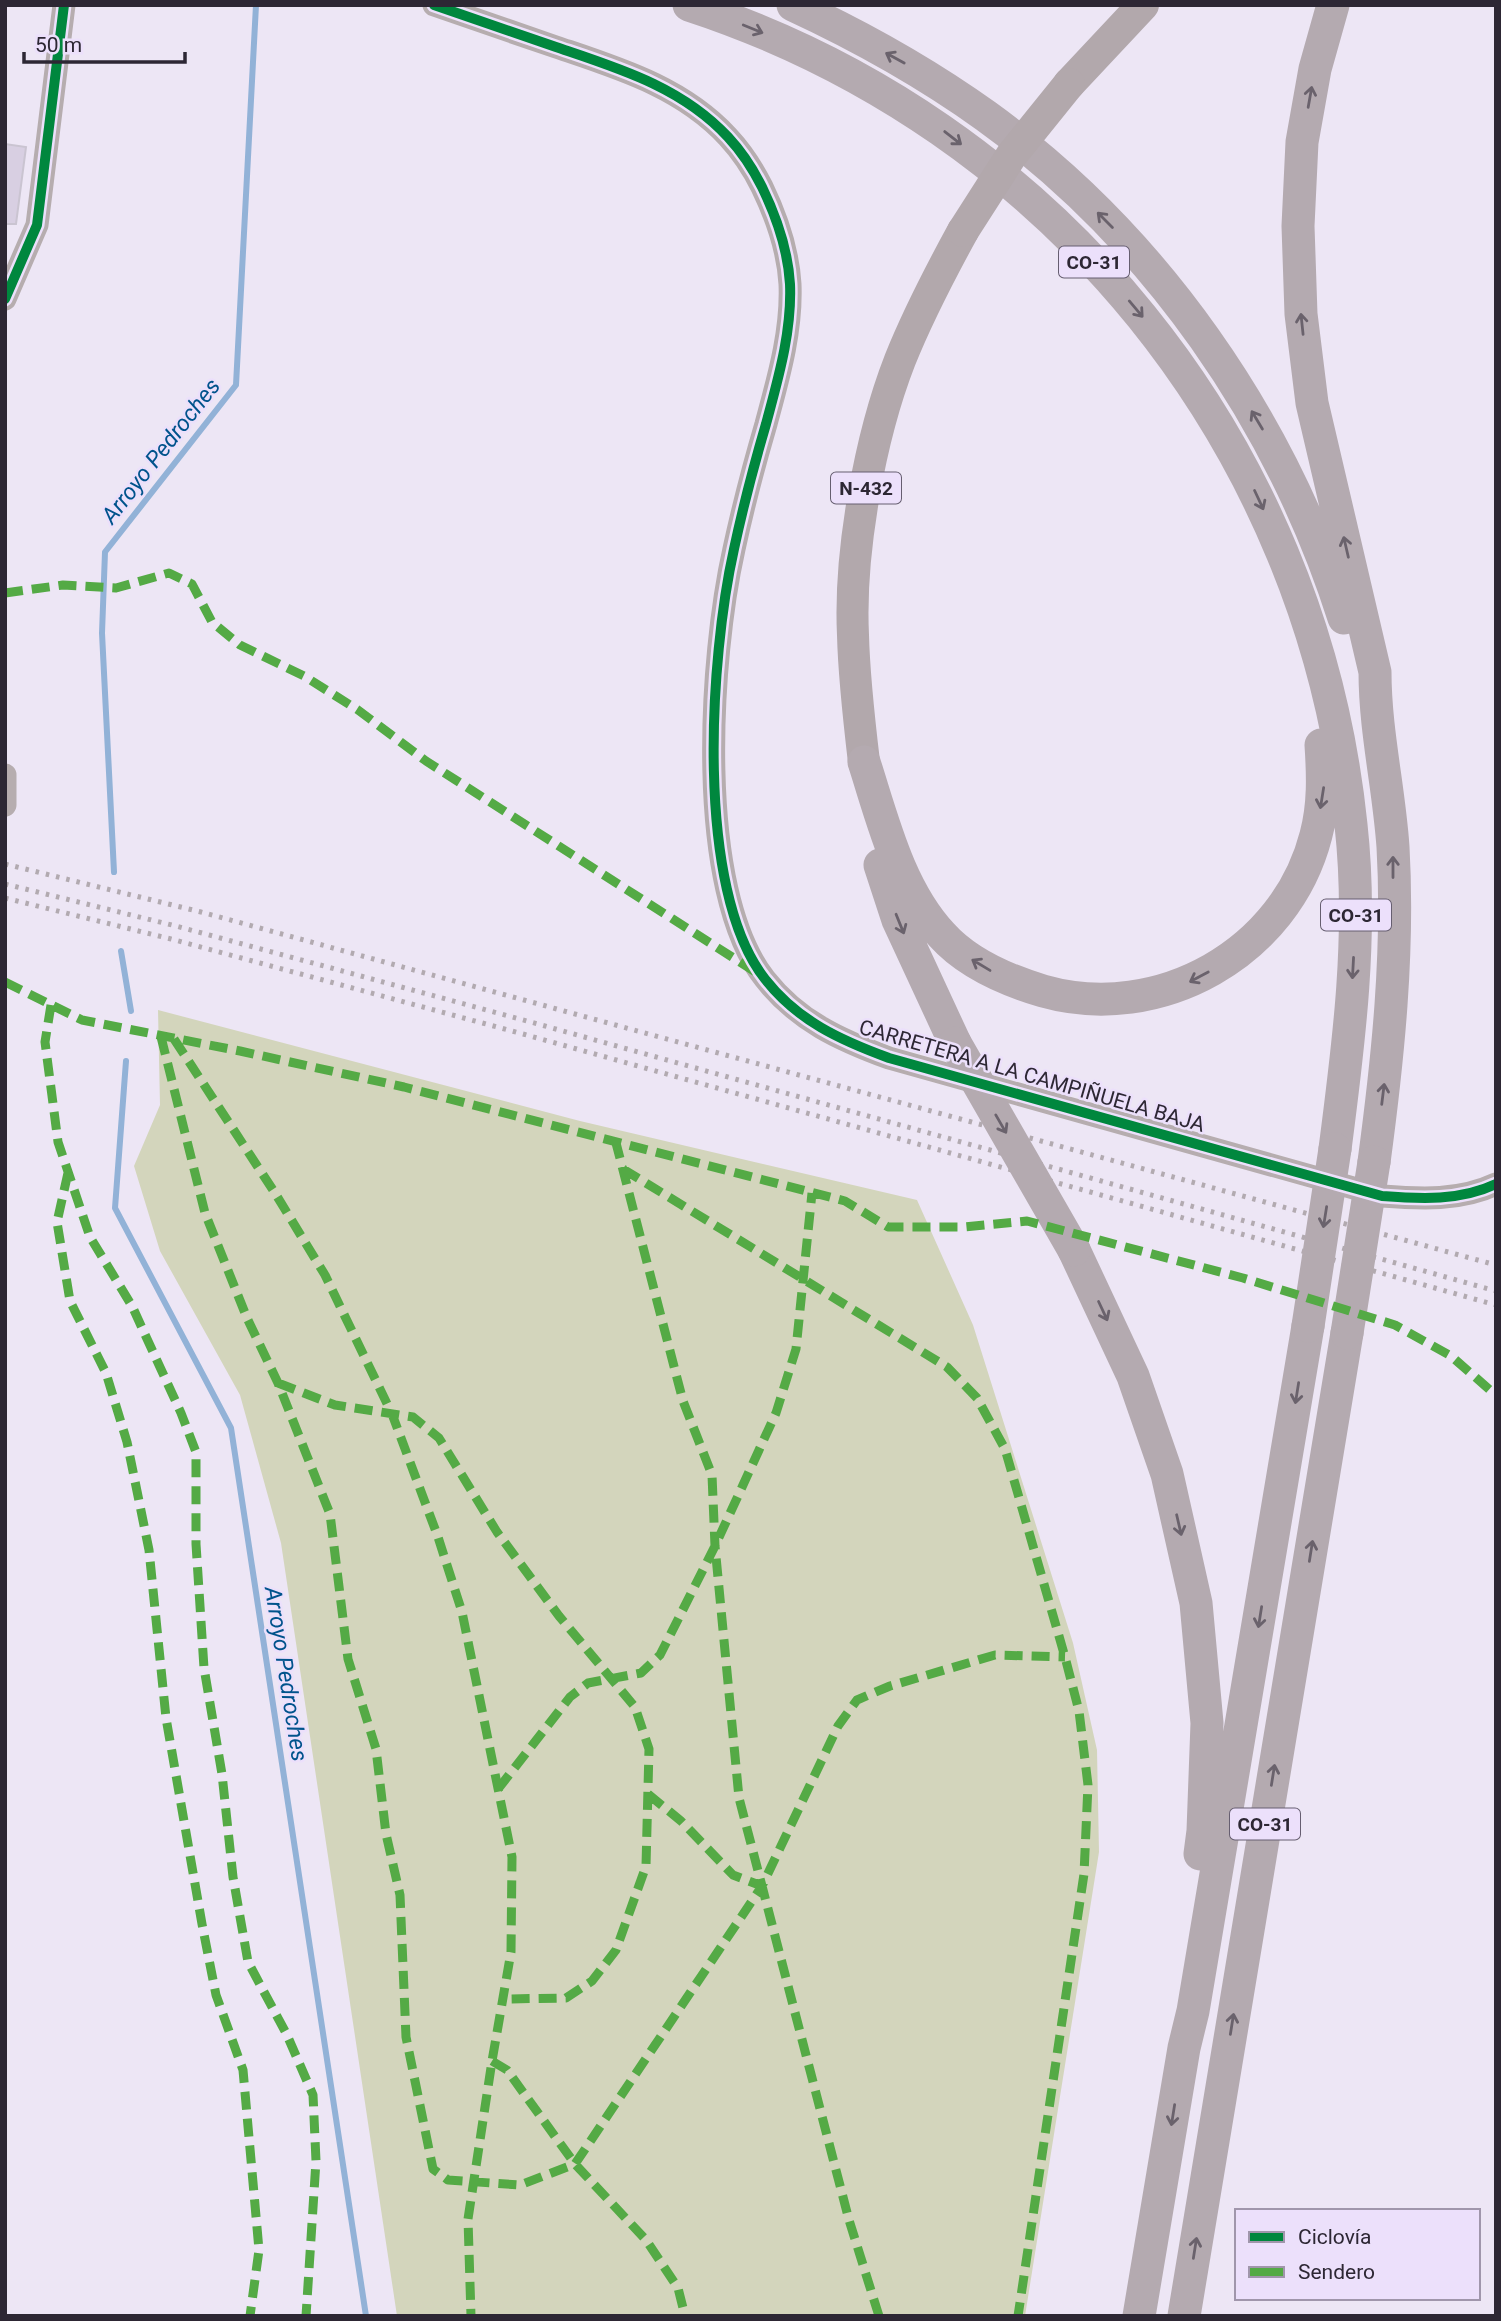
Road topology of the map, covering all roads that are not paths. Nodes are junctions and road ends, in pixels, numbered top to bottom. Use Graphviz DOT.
graph roads {
  1 [pos="64,5"];
  2 [pos="434,5"];
  3 [pos="690,5"];
  4 [pos="793,5"];
  5 [pos="1143,5"];
  6 [pos="1333,5"];
  7 [pos="5,299"];
  8 [pos="1326,682"];
  9 [pos="1375,709"];
  10 [pos="864,762"];
  11 [pos="5,775"];
  12 [pos="5,805"];
  13 [pos="1496,1184"];
  14 [pos="1184,2048"];
  15 [pos="1139,2316"];
  16 [pos="1184,2316"];
  1 -- 7 [label="street"];
  2 -- 13 [label="street, CARRETERA A LA CAMPIÑUELA BAJA"];
  3 -- 8 [label="highway, CO-31, one-way"];
  9 -- 4 [label="highway, CO-31, one-way"];
  5 -- 10 [label="highway, N-432, bridge"];
  9 -- 6 [label="highway, one-way"];
  8 -- 10 [label="highway, one-way"];
  8 -- 14 [label="highway, CO-31, one-way, bridge"];
  16 -- 9 [label="highway, CO-31, one-way, bridge"];
  10 -- 14 [label="highway, one-way, bridge"];
  11 -- 12 [label="street"];
  14 -- 15 [label="highway, CO-31, one-way"];
}
